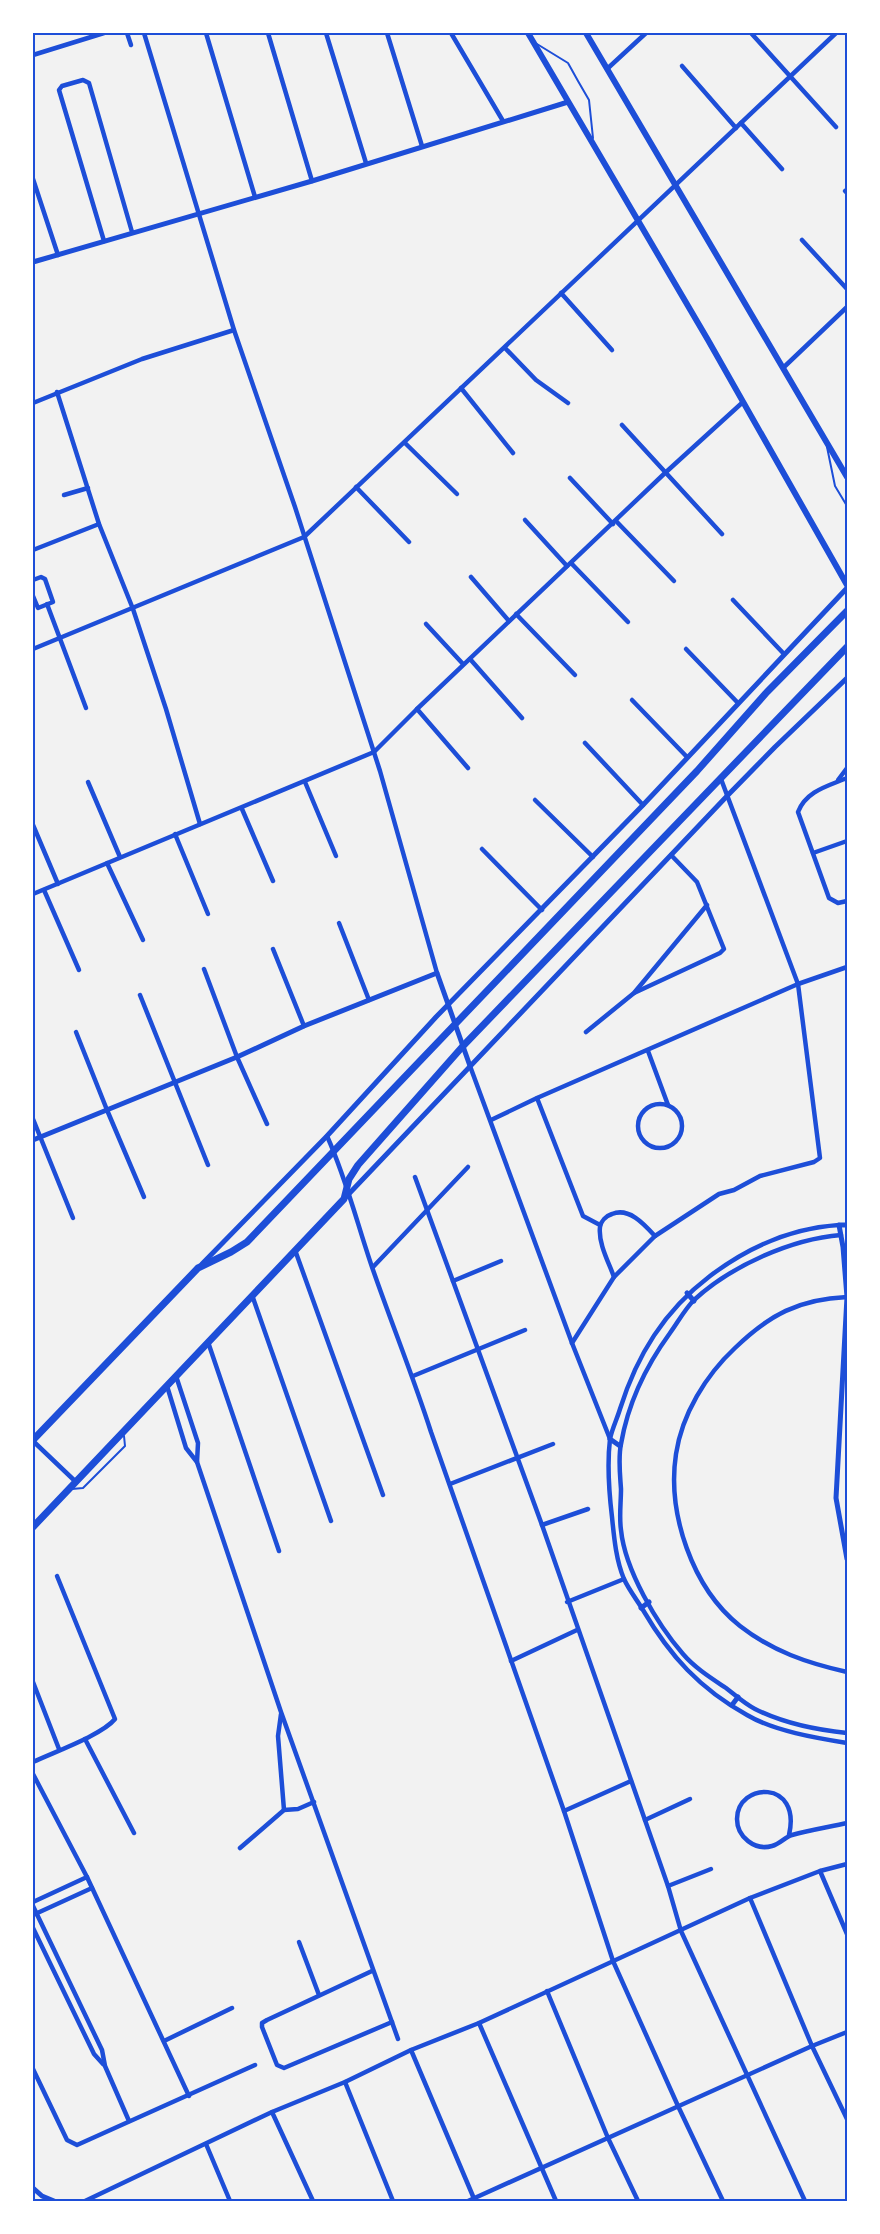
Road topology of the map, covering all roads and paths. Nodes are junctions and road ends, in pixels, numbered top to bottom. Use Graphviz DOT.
graph roads {
  1 [pos="104,33"];
  2 [pos="127,33"];
  3 [pos="144,33"];
  4 [pos="206,33"];
  5 [pos="268,33"];
  6 [pos="326,33"];
  7 [pos="387,33"];
  8 [pos="451,33"];
  9 [pos="528,33"];
  10 [pos="586,33"];
  11 [pos="646,33"];
  12 [pos="751,33"];
  13 [pos="836,33"];
  14 [pos="532,41"];
  15 [pos="131,45"];
  16 [pos="33,55"];
  17 [pos="682,66"];
  18 [pos="607,69"];
  19 [pos="792,76"];
  20 [pos="568,102"];
  21 [pos="503,122"];
  22 [pos="741,123"];
  23 [pos="836,127"];
  24 [pos="736,128"];
  25 [pos="594,145"];
  26 [pos="422,146"];
  27 [pos="366,164"];
  28 [pos="782,170"];
  29 [pos="33,179"];
  30 [pos="312,181"];
  31 [pos="675,186"];
  32 [pos="255,197"];
  33 [pos="200,214"];
  34 [pos="639,222"];
  35 [pos="132,232"];
  36 [pos="802,240"];
  37 [pos="104,241"];
  38 [pos="58,255"];
  39 [pos="33,262"];
  40 [pos="847,289"];
  41 [pos="561,293"];
  42 [pos="846,309"];
  43 [pos="234,330"];
  44 [pos="505,348"];
  45 [pos="612,350"];
  46 [pos="783,368"];
  47 [pos="461,388"];
  48 [pos="57,392"];
  49 [pos="743,402"];
  50 [pos="33,403"];
  51 [pos="568,403"];
  52 [pos="621,425"];
  53 [pos="826,441"];
  54 [pos="405,443"];
  55 [pos="513,453"];
  56 [pos="665,473"];
  57 [pos="847,477"];
  58 [pos="570,478"];
  59 [pos="356,487"];
  60 [pos="88,488"];
  61 [pos="457,494"];
  62 [pos="64,495"];
  63 [pos="847,506"];
  64 [pos="525,520"];
  65 [pos="615,522"];
  66 [pos="99,524"];
  67 [pos="722,534"];
  68 [pos="304,537"];
  69 [pos="409,542"];
  70 [pos="33,550"];
  71 [pos="569,564"];
  72 [pos="471,577"];
  73 [pos="33,580"];
  74 [pos="674,581"];
  75 [pos="847,586"];
  76 [pos="33,596"];
  77 [pos="732,600"];
  78 [pos="46,604"];
  79 [pos="133,609"];
  80 [pos="847,611"];
  81 [pos="516,614"];
  82 [pos="509,621"];
  83 [pos="628,622"];
  84 [pos="426,624"];
  85 [pos="60,639"];
  86 [pos="847,647"];
  87 [pos="33,649"];
  88 [pos="686,649"];
  89 [pos="784,654"];
  90 [pos="470,660"];
  91 [pos="464,664"];
  92 [pos="575,675"];
  93 [pos="847,678"];
  94 [pos="632,700"];
  95 [pos="738,703"];
  96 [pos="86,708"];
  97 [pos="417,709"];
  98 [pos="522,718"];
  99 [pos="585,743"];
  100 [pos="374,752"];
  101 [pos="687,757"];
  102 [pos="468,768"];
  103 [pos="847,768"];
  104 [pos="847,777"];
  105 [pos="721,779"];
  106 [pos="88,782"];
  107 [pos="305,782"];
  108 [pos="837,782"];
  109 [pos="728,795"];
  110 [pos="535,800"];
  111 [pos="643,804"];
  112 [pos="242,809"];
  113 [pos="200,824"];
  114 [pos="33,825"];
  115 [pos="175,834"];
  116 [pos="847,841"];
  117 [pos="482,849"];
  118 [pos="813,854"];
  119 [pos="671,855"];
  120 [pos="336,856"];
  121 [pos="120,857"];
  122 [pos="593,857"];
  123 [pos="107,863"];
  124 [pos="273,881"];
  125 [pos="58,884"];
  126 [pos="44,890"];
  127 [pos="33,894"];
  128 [pos="847,901"];
  129 [pos="707,905"];
  130 [pos="542,909"];
  131 [pos="208,914"];
  132 [pos="339,923"];
  133 [pos="143,940"];
  134 [pos="273,949"];
  135 [pos="847,967"];
  136 [pos="204,969"];
  137 [pos="79,970"];
  138 [pos="437,973"];
  139 [pos="798,984"];
  140 [pos="634,993"];
  141 [pos="140,995"];
  142 [pos="369,1000"];
  143 [pos="448,1004"];
  144 [pos="454,1024"];
  145 [pos="304,1026"];
  146 [pos="76,1032"];
  147 [pos="586,1032"];
  148 [pos="463,1046"];
  149 [pos="648,1051"];
  150 [pos="237,1057"];
  151 [pos="470,1066"];
  152 [pos="174,1083"];
  153 [pos="537,1098"];
  154 [pos="668,1105"];
  155 [pos="107,1110"];
  156 [pos="33,1119"];
  157 [pos="491,1120"];
  158 [pos="267,1124"];
  159 [pos="327,1136"];
  160 [pos="40,1137"];
  161 [pos="33,1140"];
  162 [pos="334,1152"];
  163 [pos="208,1164"];
  164 [pos="468,1167"];
  165 [pos="415,1177"];
  166 [pos="347,1193"];
  167 [pos="144,1197"];
  168 [pos="428,1210"];
  169 [pos="73,1218"];
  170 [pos="600,1225"];
  171 [pos="839,1226"];
  172 [pos="847,1226"];
  173 [pos="844,1235"];
  174 [pos="655,1236"];
  175 [pos="295,1250"];
  176 [pos="501,1261"];
  177 [pos="372,1267"];
  178 [pos="198,1268"];
  179 [pos="614,1277"];
  180 [pos="453,1281"];
  181 [pos="687,1293"];
  182 [pos="252,1295"];
  183 [pos="847,1297"];
  184 [pos="693,1301"];
  185 [pos="525,1329"];
  186 [pos="208,1342"];
  187 [pos="572,1343"];
  188 [pos="477,1350"];
  189 [pos="176,1376"];
  190 [pos="413,1376"];
  191 [pos="167,1386"];
  192 [pos="123,1432"];
  193 [pos="610,1439"];
  194 [pos="33,1441"];
  195 [pos="553,1444"];
  196 [pos="620,1446"];
  197 [pos="518,1457"];
  198 [pos="197,1462"];
  199 [pos="75,1482"];
  200 [pos="450,1484"];
  201 [pos="69,1490"];
  202 [pos="383,1495"];
  203 [pos="588,1509"];
  204 [pos="332,1521"];
  205 [pos="542,1525"];
  206 [pos="33,1527"];
  207 [pos="279,1551"];
  208 [pos="847,1559"];
  209 [pos="57,1576"];
  210 [pos="624,1579"];
  211 [pos="567,1602"];
  212 [pos="649,1602"];
  213 [pos="641,1608"];
  214 [pos="577,1630"];
  215 [pos="511,1661"];
  216 [pos="847,1672"];
  217 [pos="33,1682"];
  218 [pos="738,1697"];
  219 [pos="732,1705"];
  220 [pos="281,1712"];
  221 [pos="847,1733"];
  222 [pos="84,1738"];
  223 [pos="847,1743"];
  224 [pos="59,1749"];
  225 [pos="33,1762"];
  226 [pos="33,1774"];
  227 [pos="631,1780"];
  228 [pos="690,1799"];
  229 [pos="314,1802"];
  230 [pos="284,1810"];
  231 [pos="564,1811"];
  232 [pos="645,1820"];
  233 [pos="847,1823"];
  234 [pos="134,1833"];
  235 [pos="789,1835"];
  236 [pos="240,1848"];
  237 [pos="847,1864"];
  238 [pos="711,1869"];
  239 [pos="820,1871"];
  240 [pos="87,1877"];
  241 [pos="668,1887"];
  242 [pos="92,1888"];
  243 [pos="750,1898"];
  244 [pos="33,1904"];
  245 [pos="35,1914"];
  246 [pos="33,1928"];
  247 [pos="681,1931"];
  248 [pos="847,1934"];
  249 [pos="299,1942"];
  250 [pos="613,1961"];
  251 [pos="372,1971"];
  252 [pos="547,1991"];
  253 [pos="319,1995"];
  254 [pos="232,2008"];
  255 [pos="392,2022"];
  256 [pos="479,2024"];
  257 [pos="847,2032"];
  258 [pos="398,2039"];
  259 [pos="164,2041"];
  260 [pos="812,2046"];
  261 [pos="411,2050"];
  262 [pos="255,2065"];
  263 [pos="105,2066"];
  264 [pos="33,2070"];
  265 [pos="747,2075"];
  266 [pos="345,2082"];
  267 [pos="189,2096"];
  268 [pos="678,2106"];
  269 [pos="272,2112"];
  270 [pos="847,2119"];
  271 [pos="129,2121"];
  272 [pos="608,2138"];
  273 [pos="206,2144"];
  274 [pos="541,2168"];
  275 [pos="33,2188"];
  276 [pos="475,2200"];
  277 [pos="54,2201"];
  278 [pos="85,2201"];
  279 [pos="230,2201"];
  280 [pos="313,2201"];
  281 [pos="393,2201"];
  282 [pos="468,2201"];
  283 [pos="556,2201"];
  284 [pos="638,2201"];
  285 [pos="723,2201"];
  286 [pos="805,2201"];
  1 -- 16 [label="street"];
  2 -- 15 [label="street"];
  3 -- 33 [label="street"];
  4 -- 32 [label="street"];
  5 -- 30 [label="street"];
  6 -- 27 [label="street"];
  7 -- 26 [label="street"];
  8 -- 21 [label="street"];
  9 -- 14 [label="main road"];
  10 -- 18 [label="main road"];
  11 -- 18 [label="street"];
  12 -- 19 [label="street"];
  13 -- 19 [label="street"];
  14 -- 20 [label="main road"];
  14 -- 25 [label="lane"];
  17 -- 24 [label="street"];
  18 -- 31 [label="main road"];
  19 -- 22 [label="street"];
  19 -- 23 [label="street"];
  20 -- 21 [label="street"];
  20 -- 25 [label="main road"];
  21 -- 26 [label="street"];
  22 -- 24 [label="street"];
  22 -- 28 [label="street"];
  24 -- 31 [label="street"];
  25 -- 34 [label="main road"];
  26 -- 27 [label="street"];
  27 -- 30 [label="street"];
  29 -- 38 [label="street"];
  30 -- 32 [label="street"];
  31 -- 34 [label="street"];
  31 -- 46 [label="main road"];
  32 -- 33 [label="street"];
  33 -- 35 [label="street"];
  33 -- 43 [label="street"];
  34 -- 41 [label="street"];
  34 -- 49 [label="main road"];
  35 -- 37 [label="street"];
  35 -- 37 [label="street"];
  36 -- 40 [label="street"];
  37 -- 38 [label="street"];
  38 -- 39 [label="street"];
  41 -- 44 [label="street"];
  41 -- 45 [label="street"];
  42 -- 46 [label="street"];
  43 -- 48 [label="street"];
  43 -- 68 [label="street"];
  44 -- 47 [label="street"];
  44 -- 51 [label="street"];
  46 -- 53 [label="main road"];
  47 -- 54 [label="street"];
  47 -- 55 [label="street"];
  48 -- 50 [label="street"];
  48 -- 60 [label="street"];
  49 -- 56 [label="street"];
  49 -- 75 [label="main road"];
  52 -- 56 [label="street"];
  53 -- 57 [label="main road"];
  53 -- 63 [label="lane"];
  54 -- 59 [label="street"];
  54 -- 61 [label="street"];
  56 -- 65 [label="street"];
  56 -- 67 [label="street"];
  58 -- 65 [label="street"];
  59 -- 68 [label="street"];
  59 -- 69 [label="street"];
  60 -- 62 [label="street"];
  60 -- 66 [label="street"];
  64 -- 71 [label="street"];
  65 -- 71 [label="street"];
  65 -- 74 [label="street"];
  66 -- 70 [label="street"];
  66 -- 79 [label="street"];
  68 -- 79 [label="street"];
  68 -- 100 [label="street"];
  71 -- 81 [label="street"];
  71 -- 83 [label="street"];
  72 -- 82 [label="street"];
  73 -- 78 [label="street"];
  75 -- 89 [label="street"];
  76 -- 78 [label="street"];
  77 -- 89 [label="street"];
  78 -- 85 [label="street"];
  79 -- 85 [label="street"];
  79 -- 113 [label="street"];
  80 -- 144 [label="main road"];
  81 -- 82 [label="street"];
  81 -- 92 [label="street"];
  82 -- 90 [label="street"];
  84 -- 91 [label="street"];
  85 -- 87 [label="street"];
  85 -- 96 [label="street"];
  86 -- 105 [label="main road"];
  88 -- 95 [label="street"];
  89 -- 95 [label="street"];
  90 -- 91 [label="street"];
  90 -- 98 [label="street"];
  91 -- 97 [label="street"];
  93 -- 109 [label="street"];
  94 -- 101 [label="street"];
  95 -- 101 [label="street"];
  97 -- 100 [label="street"];
  97 -- 102 [label="street"];
  99 -- 111 [label="street"];
  100 -- 107 [label="street"];
  100 -- 138 [label="street"];
  101 -- 111 [label="street"];
  103 -- 108 [label="street"];
  104 -- 108 [label="street"];
  105 -- 109 [label="street"];
  105 -- 148 [label="main road"];
  106 -- 121 [label="street"];
  107 -- 112 [label="street"];
  107 -- 120 [label="street"];
  108 -- 118 [label="street"];
  109 -- 119 [label="street"];
  109 -- 139 [label="street"];
  110 -- 122 [label="street"];
  111 -- 122 [label="street"];
  112 -- 113 [label="street"];
  112 -- 124 [label="street"];
  113 -- 115 [label="street"];
  114 -- 125 [label="street"];
  115 -- 121 [label="street"];
  115 -- 131 [label="street"];
  116 -- 118 [label="street"];
  117 -- 130 [label="street"];
  118 -- 128 [label="street"];
  119 -- 129 [label="street"];
  119 -- 151 [label="street"];
  121 -- 123 [label="street"];
  122 -- 130 [label="street"];
  123 -- 125 [label="street"];
  123 -- 133 [label="street"];
  125 -- 126 [label="street"];
  126 -- 127 [label="street"];
  126 -- 137 [label="street"];
  129 -- 140 [label="street"];
  129 -- 140 [label="street"];
  130 -- 143 [label="street"];
  132 -- 142 [label="street"];
  134 -- 145 [label="street"];
  135 -- 139 [label="street"];
  136 -- 150 [label="street"];
  138 -- 142 [label="street"];
  138 -- 143 [label="street"];
  139 -- 149 [label="street"];
  139 -- 174 [label="street"];
  140 -- 147 [label="street"];
  141 -- 152 [label="street"];
  142 -- 145 [label="street"];
  143 -- 144 [label="street"];
  143 -- 159 [label="street"];
  144 -- 148 [label="street"];
  144 -- 162 [label="main road"];
  145 -- 150 [label="street"];
  146 -- 155 [label="street"];
  148 -- 151 [label="street"];
  148 -- 166 [label="main road"];
  149 -- 153 [label="street"];
  149 -- 154 [label="street"];
  150 -- 152 [label="street"];
  150 -- 158 [label="street"];
  151 -- 157 [label="street"];
  151 -- 166 [label="street"];
  152 -- 155 [label="street"];
  152 -- 163 [label="street"];
  153 -- 157 [label="street"];
  153 -- 170 [label="street"];
  154 -- 154 [label="street"];
  155 -- 160 [label="street"];
  155 -- 167 [label="street"];
  156 -- 160 [label="street"];
  157 -- 187 [label="street"];
  159 -- 162 [label="street"];
  159 -- 178 [label="street"];
  160 -- 161 [label="street"];
  160 -- 169 [label="street"];
  162 -- 166 [label="street"];
  162 -- 178 [label="main road"];
  164 -- 168 [label="street"];
  165 -- 168 [label="street"];
  166 -- 175 [label="main road"];
  166 -- 177 [label="street"];
  168 -- 177 [label="street"];
  168 -- 180 [label="street"];
  170 -- 174 [label="street"];
  170 -- 179 [label="street"];
  171 -- 172 [label="street"];
  171 -- 173 [label="street"];
  171 -- 181 [label="street"];
  173 -- 183 [label="street"];
  173 -- 184 [label="street"];
  174 -- 179 [label="street"];
  175 -- 182 [label="main road"];
  175 -- 202 [label="street"];
  176 -- 180 [label="street"];
  177 -- 190 [label="street"];
  178 -- 194 [label="main road"];
  179 -- 187 [label="street"];
  180 -- 188 [label="street"];
  181 -- 184 [label="street"];
  181 -- 193 [label="street"];
  182 -- 186 [label="main road"];
  182 -- 204 [label="street"];
  183 -- 208 [label="street"];
  183 -- 216 [label="street"];
  184 -- 196 [label="street"];
  185 -- 188 [label="street"];
  186 -- 189 [label="main road"];
  186 -- 207 [label="street"];
  187 -- 193 [label="street"];
  188 -- 190 [label="street"];
  188 -- 197 [label="street"];
  189 -- 191 [label="main road"];
  189 -- 198 [label="street"];
  190 -- 200 [label="street"];
  191 -- 192 [label="main road"];
  191 -- 198 [label="street"];
  192 -- 199 [label="main road"];
  192 -- 201 [label="lane"];
  193 -- 196 [label="street"];
  193 -- 210 [label="street"];
  194 -- 199 [label="street"];
  195 -- 197 [label="street"];
  196 -- 212 [label="street"];
  197 -- 200 [label="street"];
  197 -- 205 [label="street"];
  198 -- 220 [label="street"];
  199 -- 201 [label="main road"];
  200 -- 215 [label="street"];
  201 -- 206 [label="main road"];
  203 -- 205 [label="street"];
  205 -- 211 [label="street"];
  209 -- 222 [label="street"];
  210 -- 211 [label="street"];
  210 -- 213 [label="street"];
  211 -- 214 [label="street"];
  212 -- 213 [label="street"];
  212 -- 218 [label="street"];
  213 -- 219 [label="street"];
  214 -- 215 [label="street"];
  214 -- 227 [label="street"];
  215 -- 231 [label="street"];
  217 -- 224 [label="street"];
  218 -- 219 [label="street"];
  218 -- 221 [label="street"];
  219 -- 223 [label="street"];
  220 -- 229 [label="street"];
  220 -- 230 [label="street"];
  222 -- 224 [label="street"];
  222 -- 234 [label="street"];
  224 -- 225 [label="street"];
  226 -- 240 [label="street"];
  227 -- 231 [label="street"];
  227 -- 232 [label="street"];
  228 -- 232 [label="street"];
  229 -- 230 [label="street"];
  229 -- 251 [label="street"];
  230 -- 236 [label="street"];
  231 -- 250 [label="street"];
  232 -- 241 [label="street"];
  233 -- 235 [label="street"];
  235 -- 235 [label="street"];
  237 -- 239 [label="street"];
  238 -- 241 [label="street"];
  239 -- 243 [label="street"];
  239 -- 248 [label="street"];
  240 -- 242 [label="street"];
  240 -- 244 [label="street"];
  241 -- 247 [label="street"];
  242 -- 245 [label="street"];
  242 -- 259 [label="street"];
  243 -- 247 [label="street"];
  243 -- 260 [label="street"];
  244 -- 245 [label="street"];
  245 -- 263 [label="street"];
  246 -- 263 [label="street"];
  247 -- 250 [label="street"];
  247 -- 265 [label="street"];
  249 -- 253 [label="street"];
  250 -- 252 [label="street"];
  250 -- 268 [label="street"];
  251 -- 253 [label="street"];
  251 -- 255 [label="street"];
  252 -- 256 [label="street"];
  252 -- 272 [label="street"];
  253 -- 255 [label="street"];
  254 -- 259 [label="street"];
  255 -- 258 [label="street"];
  256 -- 261 [label="street"];
  256 -- 274 [label="street"];
  257 -- 260 [label="street"];
  259 -- 267 [label="street"];
  260 -- 265 [label="street"];
  260 -- 270 [label="street"];
  261 -- 266 [label="street"];
  261 -- 276 [label="street"];
  262 -- 267 [label="street"];
  263 -- 271 [label="street"];
  264 -- 271 [label="street"];
  265 -- 268 [label="street"];
  265 -- 286 [label="street"];
  266 -- 269 [label="street"];
  266 -- 281 [label="street"];
  267 -- 271 [label="street"];
  268 -- 272 [label="street"];
  268 -- 285 [label="street"];
  269 -- 273 [label="street"];
  269 -- 280 [label="street"];
  272 -- 274 [label="street"];
  272 -- 284 [label="street"];
  273 -- 278 [label="street"];
  273 -- 279 [label="street"];
  274 -- 276 [label="street"];
  274 -- 283 [label="street"];
  275 -- 277 [label="street"];
  276 -- 282 [label="street"];
}
